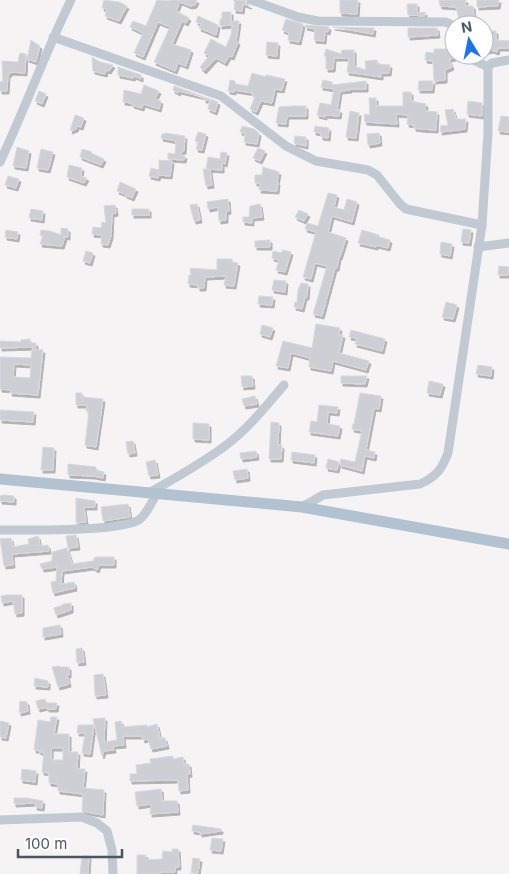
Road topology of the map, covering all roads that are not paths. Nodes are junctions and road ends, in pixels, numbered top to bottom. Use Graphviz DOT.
graph roads {
  1 [pos="71,0"];
  2 [pos="251,0"];
  3 [pos="444,22"];
  4 [pos="53,37"];
  5 [pos="509,60"];
  6 [pos="484,65"];
  7 [pos="488,67"];
  8 [pos="0,162"];
  9 [pos="482,224"];
  10 [pos="509,244"];
  11 [pos="478,248"];
  12 [pos="284,385"];
  13 [pos="0,479"];
  14 [pos="153,493"];
  15 [pos="302,507"];
  16 [pos="0,530"];
  17 [pos="509,544"];
  18 [pos="0,820"];
  19 [pos="113,874"];
  1 -- 4 [label="street"];
  2 -- 3 [label="street"];
  4 -- 8 [label="street"];
  4 -- 9 [label="street"];
  5 -- 7 [label="street"];
  6 -- 7 [label="street"];
  7 -- 9 [label="street"];
  9 -- 11 [label="street"];
  10 -- 11 [label="street"];
  11 -- 15 [label="street"];
  12 -- 14 [label="street"];
  13 -- 14 [label="main road"];
  14 -- 15 [label="main road"];
  14 -- 16 [label="street"];
  15 -- 17 [label="main road"];
  18 -- 19 [label="street"];
}
